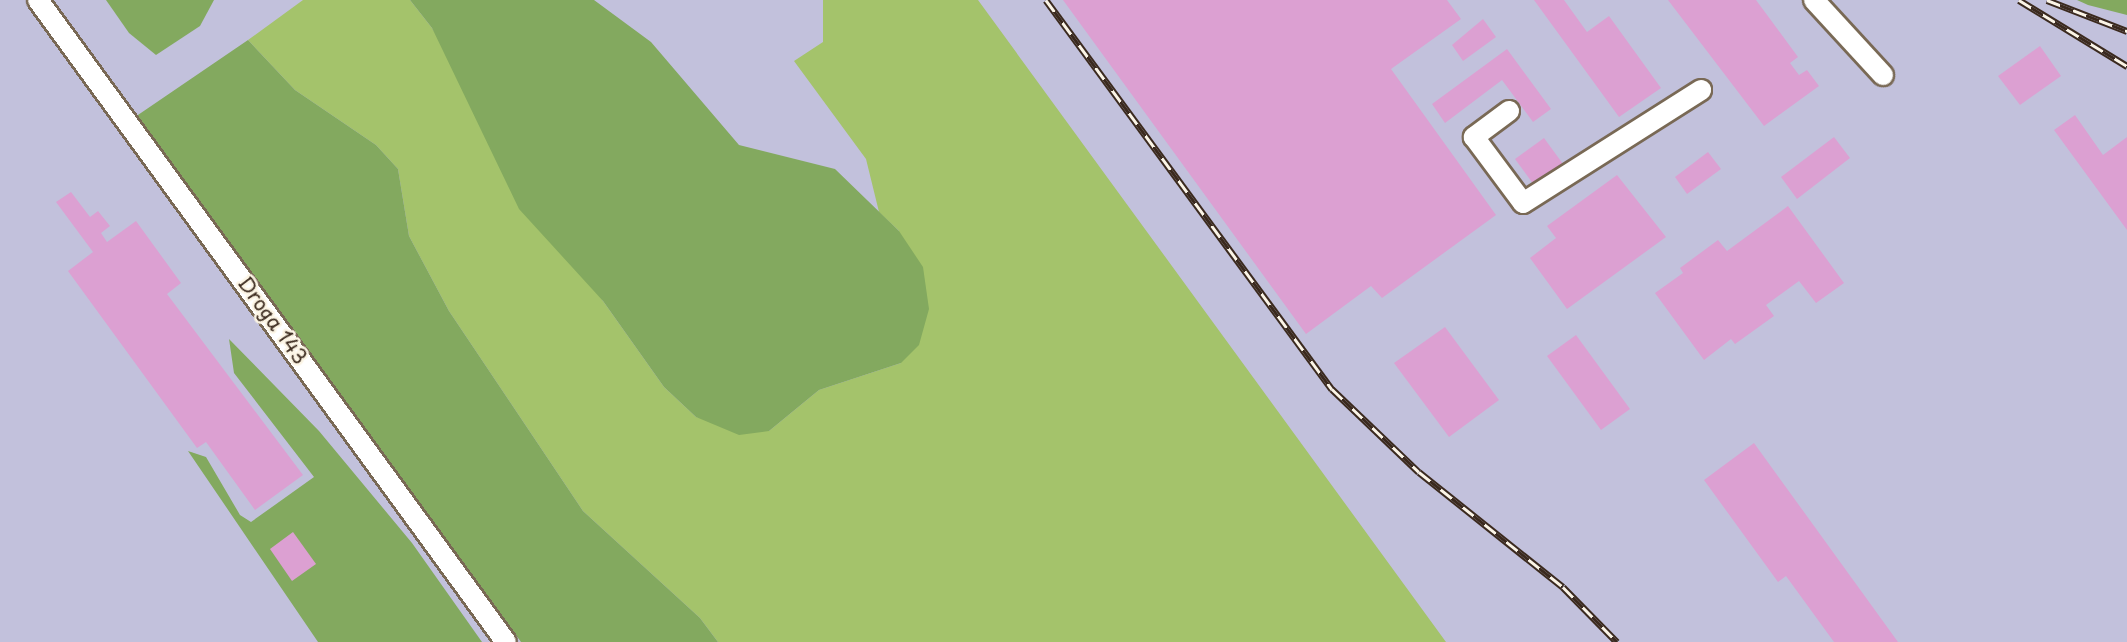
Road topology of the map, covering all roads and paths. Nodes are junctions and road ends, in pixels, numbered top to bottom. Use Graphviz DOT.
graph roads {
  1 [pos="38,0"];
  2 [pos="1814,0"];
  3 [pos="1883,75"];
  4 [pos="1701,90"];
  5 [pos="1509,111"];
  6 [pos="507,642"];
  1 -- 6 [label="lane, Droga 143"];
  2 -- 3 [label="lane"];
  4 -- 5 [label="lane"];
}
